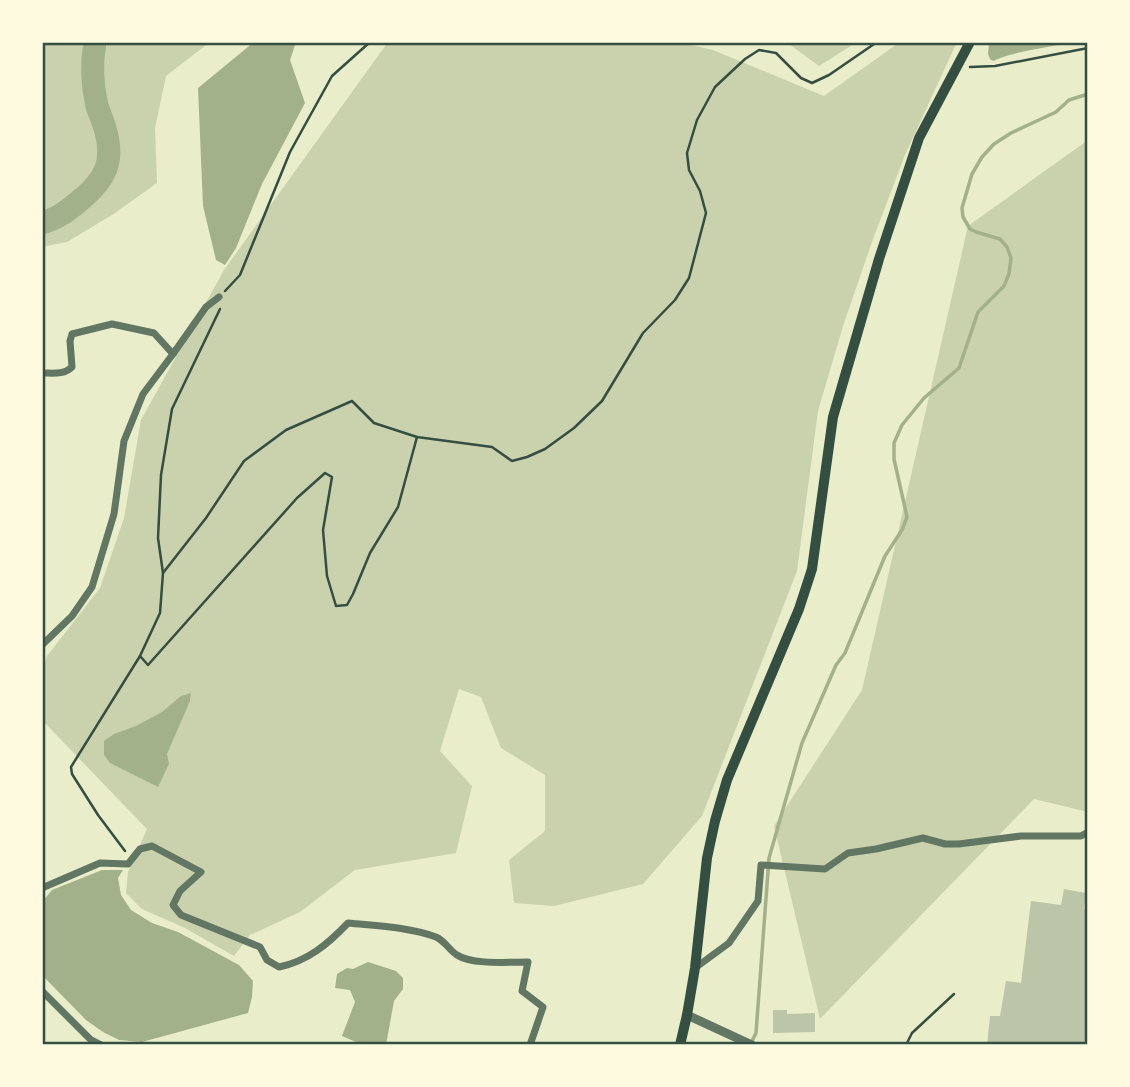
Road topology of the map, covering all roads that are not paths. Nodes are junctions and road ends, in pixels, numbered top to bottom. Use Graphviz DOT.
graph roads {
  1 [pos="970,42"];
  2 [pos="219,297"];
  3 [pos="173,354"];
  4 [pos="42,373"];
  5 [pos="42,645"];
  6 [pos="1088,832"];
  7 [pos="42,888"];
  8 [pos="695,968"];
  9 [pos="42,991"];
  10 [pos="687,1015"];
  11 [pos="101,1045"];
  12 [pos="530,1045"];
  13 [pos="680,1045"];
  14 [pos="752,1045"];
  1 -- 8 [label="main road"];
  2 -- 3 [label="street"];
  3 -- 4 [label="street"];
  3 -- 5 [label="street"];
  6 -- 8 [label="street"];
  7 -- 12 [label="street"];
  8 -- 10 [label="main road"];
  9 -- 11 [label="street"];
  10 -- 13 [label="main road"];
  10 -- 14 [label="street"];
}
